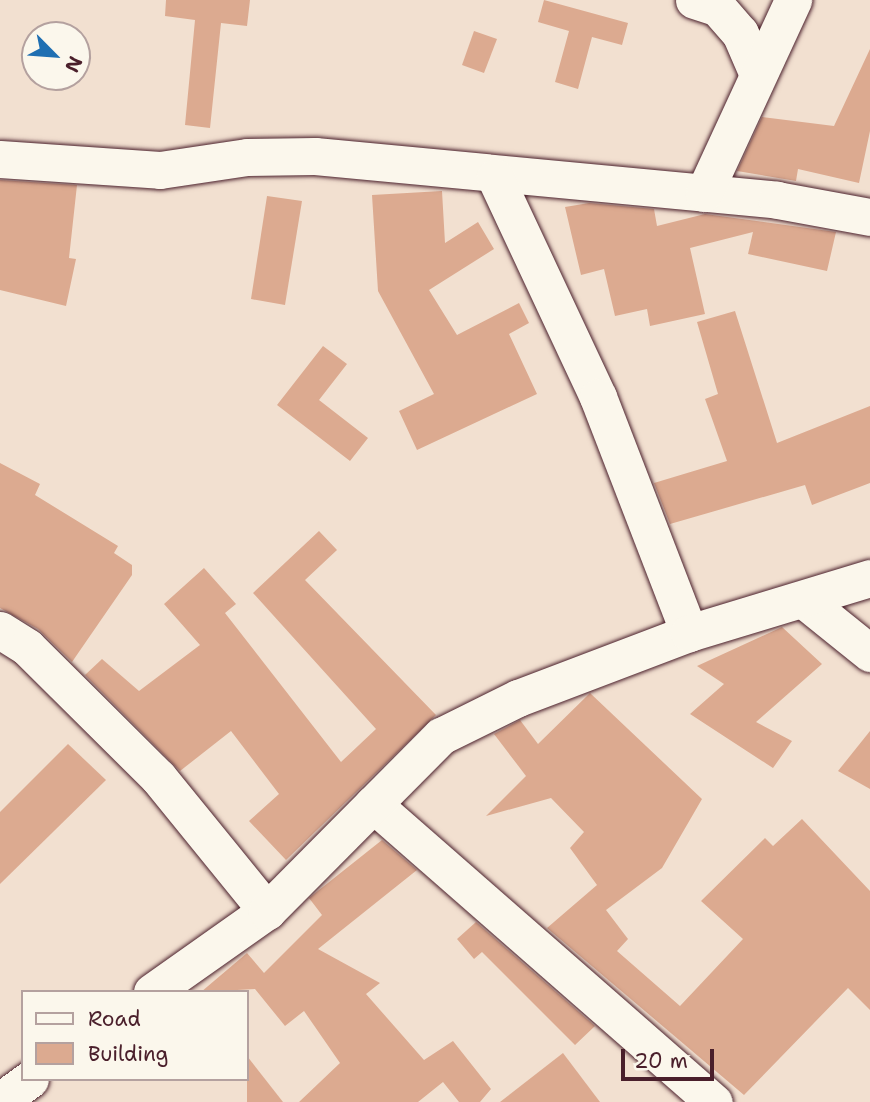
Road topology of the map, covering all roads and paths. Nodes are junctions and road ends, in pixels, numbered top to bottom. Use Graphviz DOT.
graph roads {
  1 [pos="694,0"];
  2 [pos="793,0"];
  3 [pos="757,70"];
  4 [pos="0,159"];
  5 [pos="495,177"];
  6 [pos="704,193"];
  7 [pos="870,217"];
  8 [pos="870,578"];
  9 [pos="804,600"];
  10 [pos="0,630"];
  11 [pos="688,633"];
  12 [pos="870,653"];
  13 [pos="373,804"];
  14 [pos="267,911"];
  15 [pos="155,990"];
  16 [pos="27,1081"];
  17 [pos="0,1101"];
  18 [pos="714,1102"];
  1 -- 3 [label="street"];
  2 -- 3 [label="street"];
  3 -- 6 [label="street"];
  4 -- 5 [label="street"];
  5 -- 6 [label="street"];
  5 -- 11 [label="street"];
  6 -- 7 [label="street"];
  8 -- 9 [label="street"];
  9 -- 11 [label="street"];
  9 -- 12 [label="street"];
  10 -- 14 [label="street"];
  11 -- 13 [label="street"];
  13 -- 14 [label="street"];
  13 -- 18 [label="street"];
  14 -- 15 [label="street"];
  16 -- 17 [label="street"];
}
